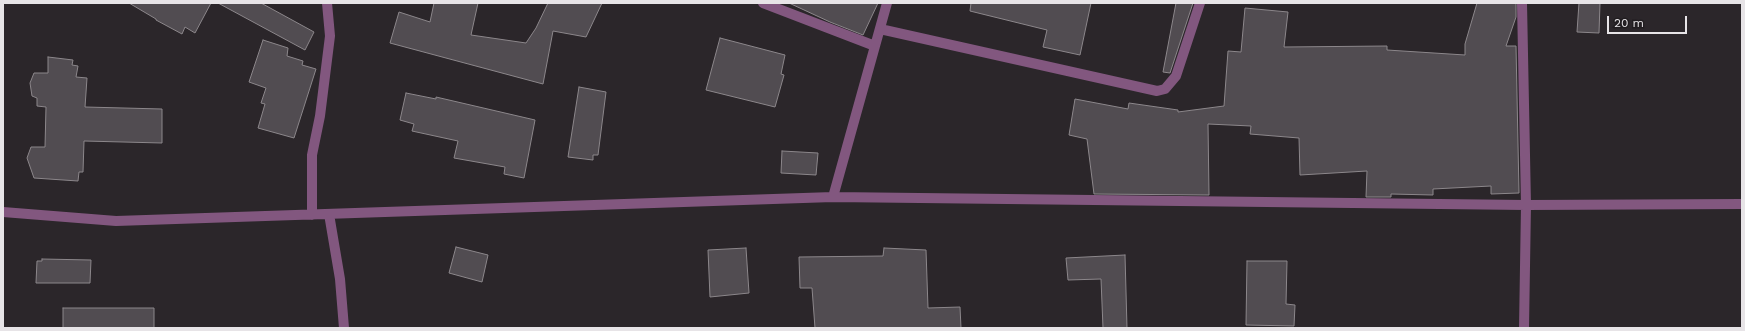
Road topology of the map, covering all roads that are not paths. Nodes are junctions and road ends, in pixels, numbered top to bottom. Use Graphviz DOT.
graph roads {
  1 [pos="327,3"];
  2 [pos="763,3"];
  3 [pos="887,3"];
  4 [pos="1200,3"];
  5 [pos="1522,3"];
  6 [pos="880,29"];
  7 [pos="875,46"];
  8 [pos="833,197"];
  9 [pos="1742,204"];
  10 [pos="1526,205"];
  11 [pos="3,212"];
  12 [pos="312,214"];
  13 [pos="329,214"];
  14 [pos="344,328"];
  15 [pos="1524,328"];
  1 -- 12 [label="street"];
  2 -- 7 [label="street"];
  3 -- 6 [label="street"];
  4 -- 6 [label="street"];
  5 -- 10 [label="street"];
  6 -- 7 [label="street"];
  7 -- 8 [label="street"];
  8 -- 10 [label="street"];
  8 -- 13 [label="street"];
  9 -- 10 [label="street"];
  10 -- 15 [label="street"];
  11 -- 12 [label="street"];
  12 -- 13 [label="street"];
  13 -- 14 [label="street"];
}
